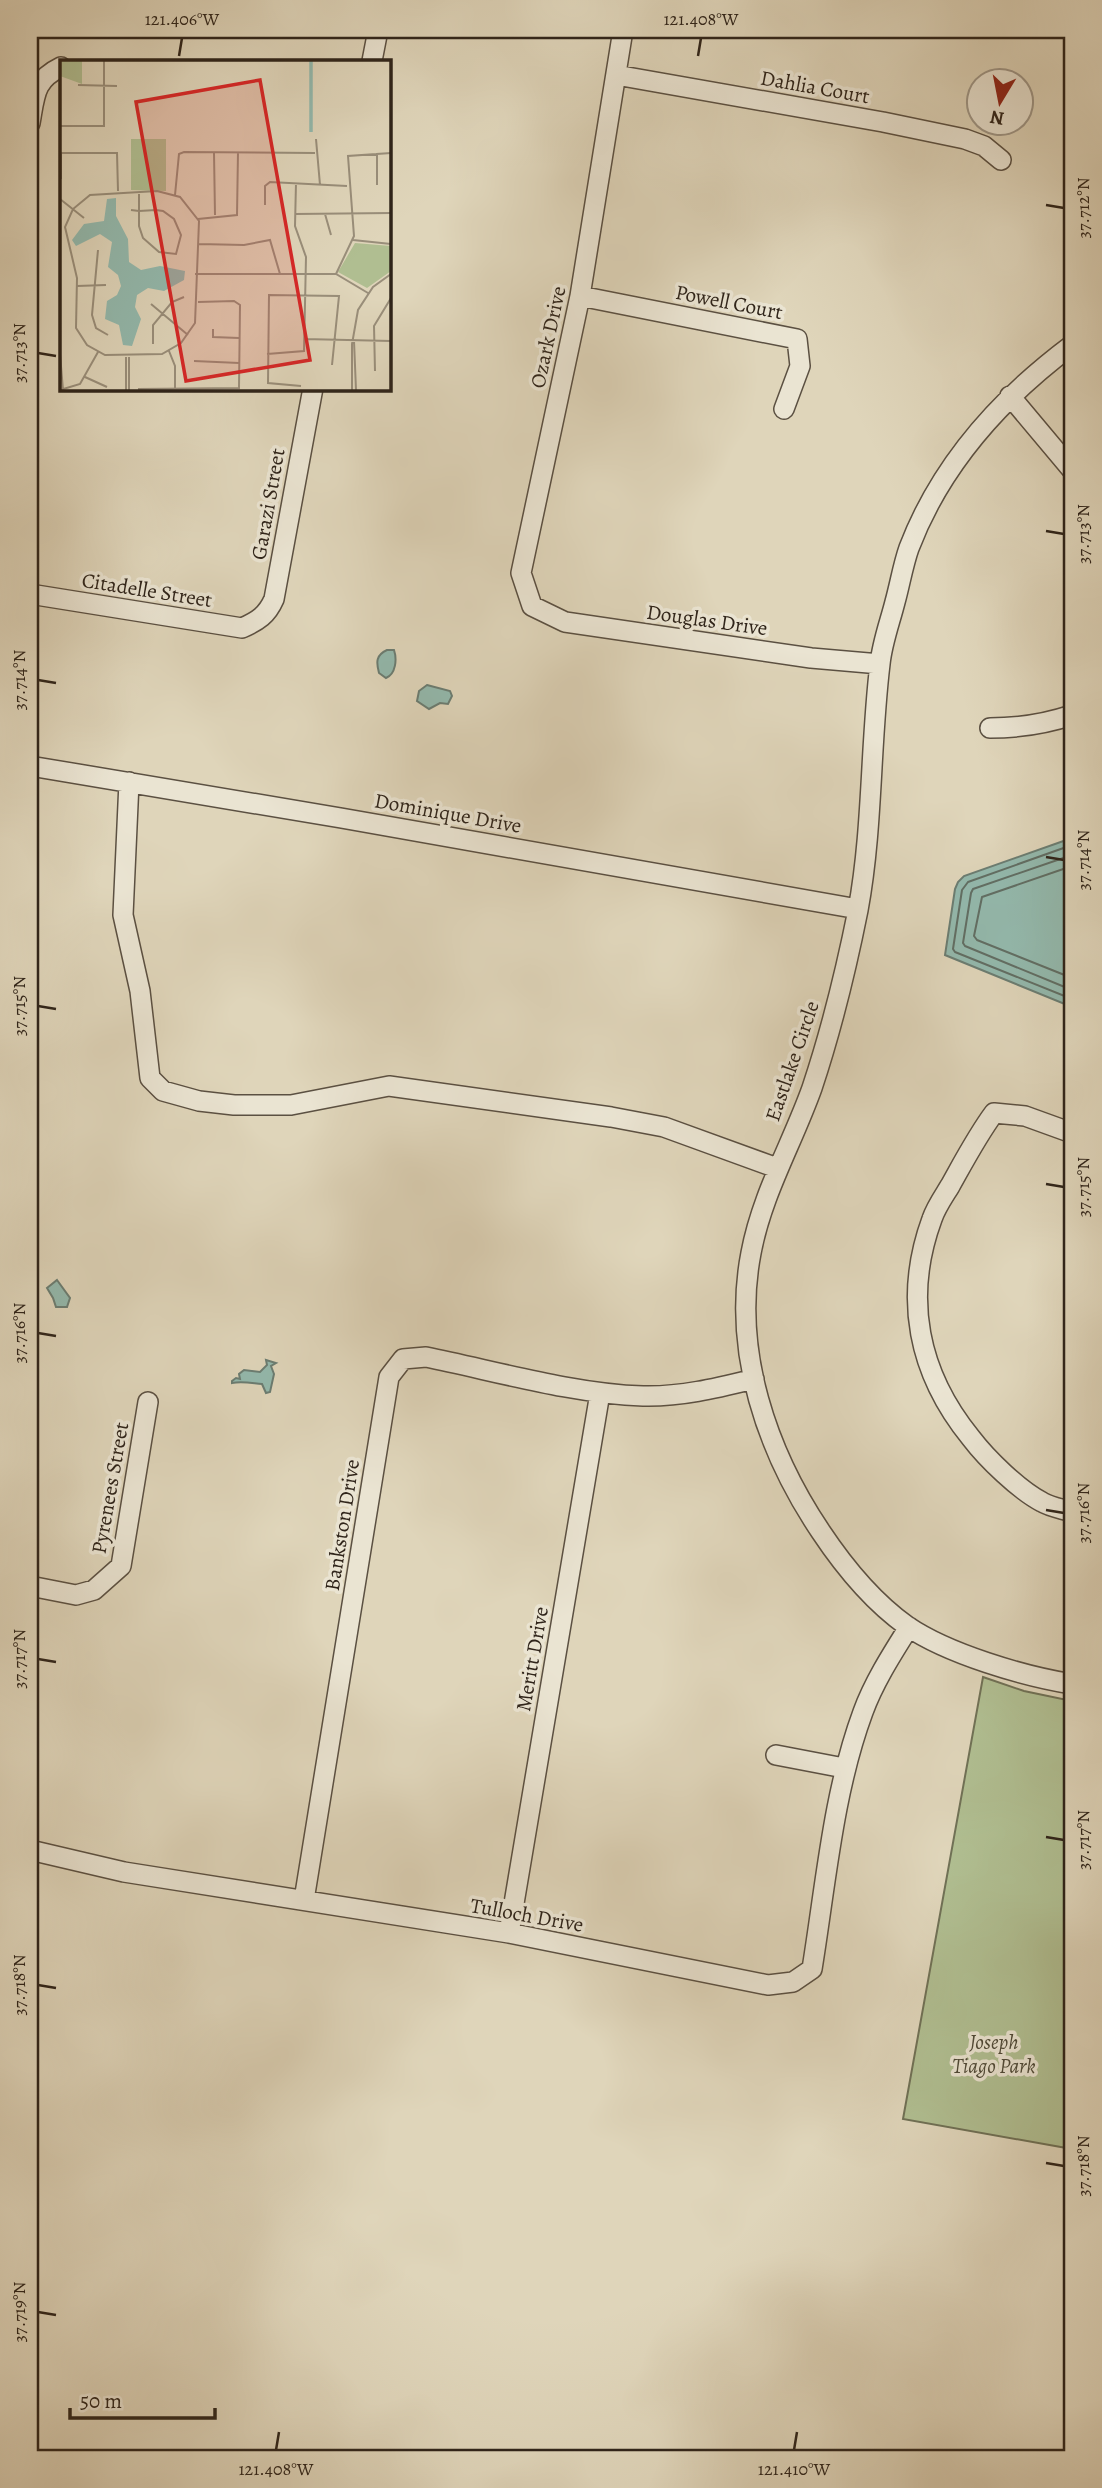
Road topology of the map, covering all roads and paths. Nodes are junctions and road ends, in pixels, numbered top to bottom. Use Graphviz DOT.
graph roads {
  1 [pos="377,30"];
  2 [pos="623,30"];
  3 [pos="372,60"];
  4 [pos="60,67"];
  5 [pos="616,75"];
  6 [pos="30,122"];
  7 [pos="1001,160"];
  8 [pos="580,296"];
  9 [pos="1072,345"];
  10 [pos="313,390"];
  11 [pos="1010,396"];
  12 [pos="784,409"];
  13 [pos="1072,470"];
  14 [pos="30,594"];
  15 [pos="532,606"];
  16 [pos="257,622"];
  17 [pos="880,664"];
  18 [pos="1072,715"];
  19 [pos="990,728"];
  20 [pos="30,766"];
  21 [pos="129,782"];
  22 [pos="858,909"];
  23 [pos="1072,1133"];
  24 [pos="777,1168"];
  25 [pos="754,1379"];
  26 [pos="600,1393"];
  27 [pos="148,1402"];
  28 [pos="1072,1512"];
  29 [pos="30,1586"];
  30 [pos="909,1627"];
  31 [pos="1072,1684"];
  32 [pos="776,1755"];
  33 [pos="844,1768"];
  34 [pos="30,1850"];
  35 [pos="304,1900"];
  36 [pos="509,1933"];
  1 -- 3 [label="street"];
  2 -- 5 [label="street, Ozark Drive"];
  4 -- 6 [label="street"];
  5 -- 7 [label="street, Dahlia Court"];
  5 -- 8 [label="street, Ozark Drive"];
  8 -- 12 [label="street, Powell Court"];
  8 -- 15 [label="street, Ozark Drive"];
  9 -- 11 [label="street, Eastlake Circle"];
  10 -- 16 [label="street, Garazi Street"];
  11 -- 13 [label="street"];
  11 -- 17 [label="street, Eastlake Circle"];
  14 -- 16 [label="street, Citadelle Street"];
  15 -- 17 [label="street, Douglas Drive"];
  17 -- 22 [label="street, Eastlake Circle"];
  18 -- 19 [label="street"];
  20 -- 21 [label="street, Dominique Drive"];
  21 -- 22 [label="street, Dominique Drive"];
  21 -- 24 [label="street"];
  22 -- 24 [label="street, Eastlake Circle"];
  23 -- 28 [label="street"];
  24 -- 25 [label="street, Eastlake Circle"];
  25 -- 26 [label="street, Bankston Drive"];
  25 -- 30 [label="street, Eastlake Circle"];
  26 -- 35 [label="street, Bankston Drive"];
  26 -- 36 [label="street, Meritt Drive"];
  27 -- 29 [label="street, Pyrenees Street"];
  30 -- 31 [label="street, Eastlake Circle"];
  30 -- 33 [label="street, Tulloch Drive"];
  32 -- 33 [label="street"];
  33 -- 36 [label="street, Tulloch Drive"];
  34 -- 35 [label="street, Tulloch Drive"];
  35 -- 36 [label="street, Tulloch Drive"];
}
